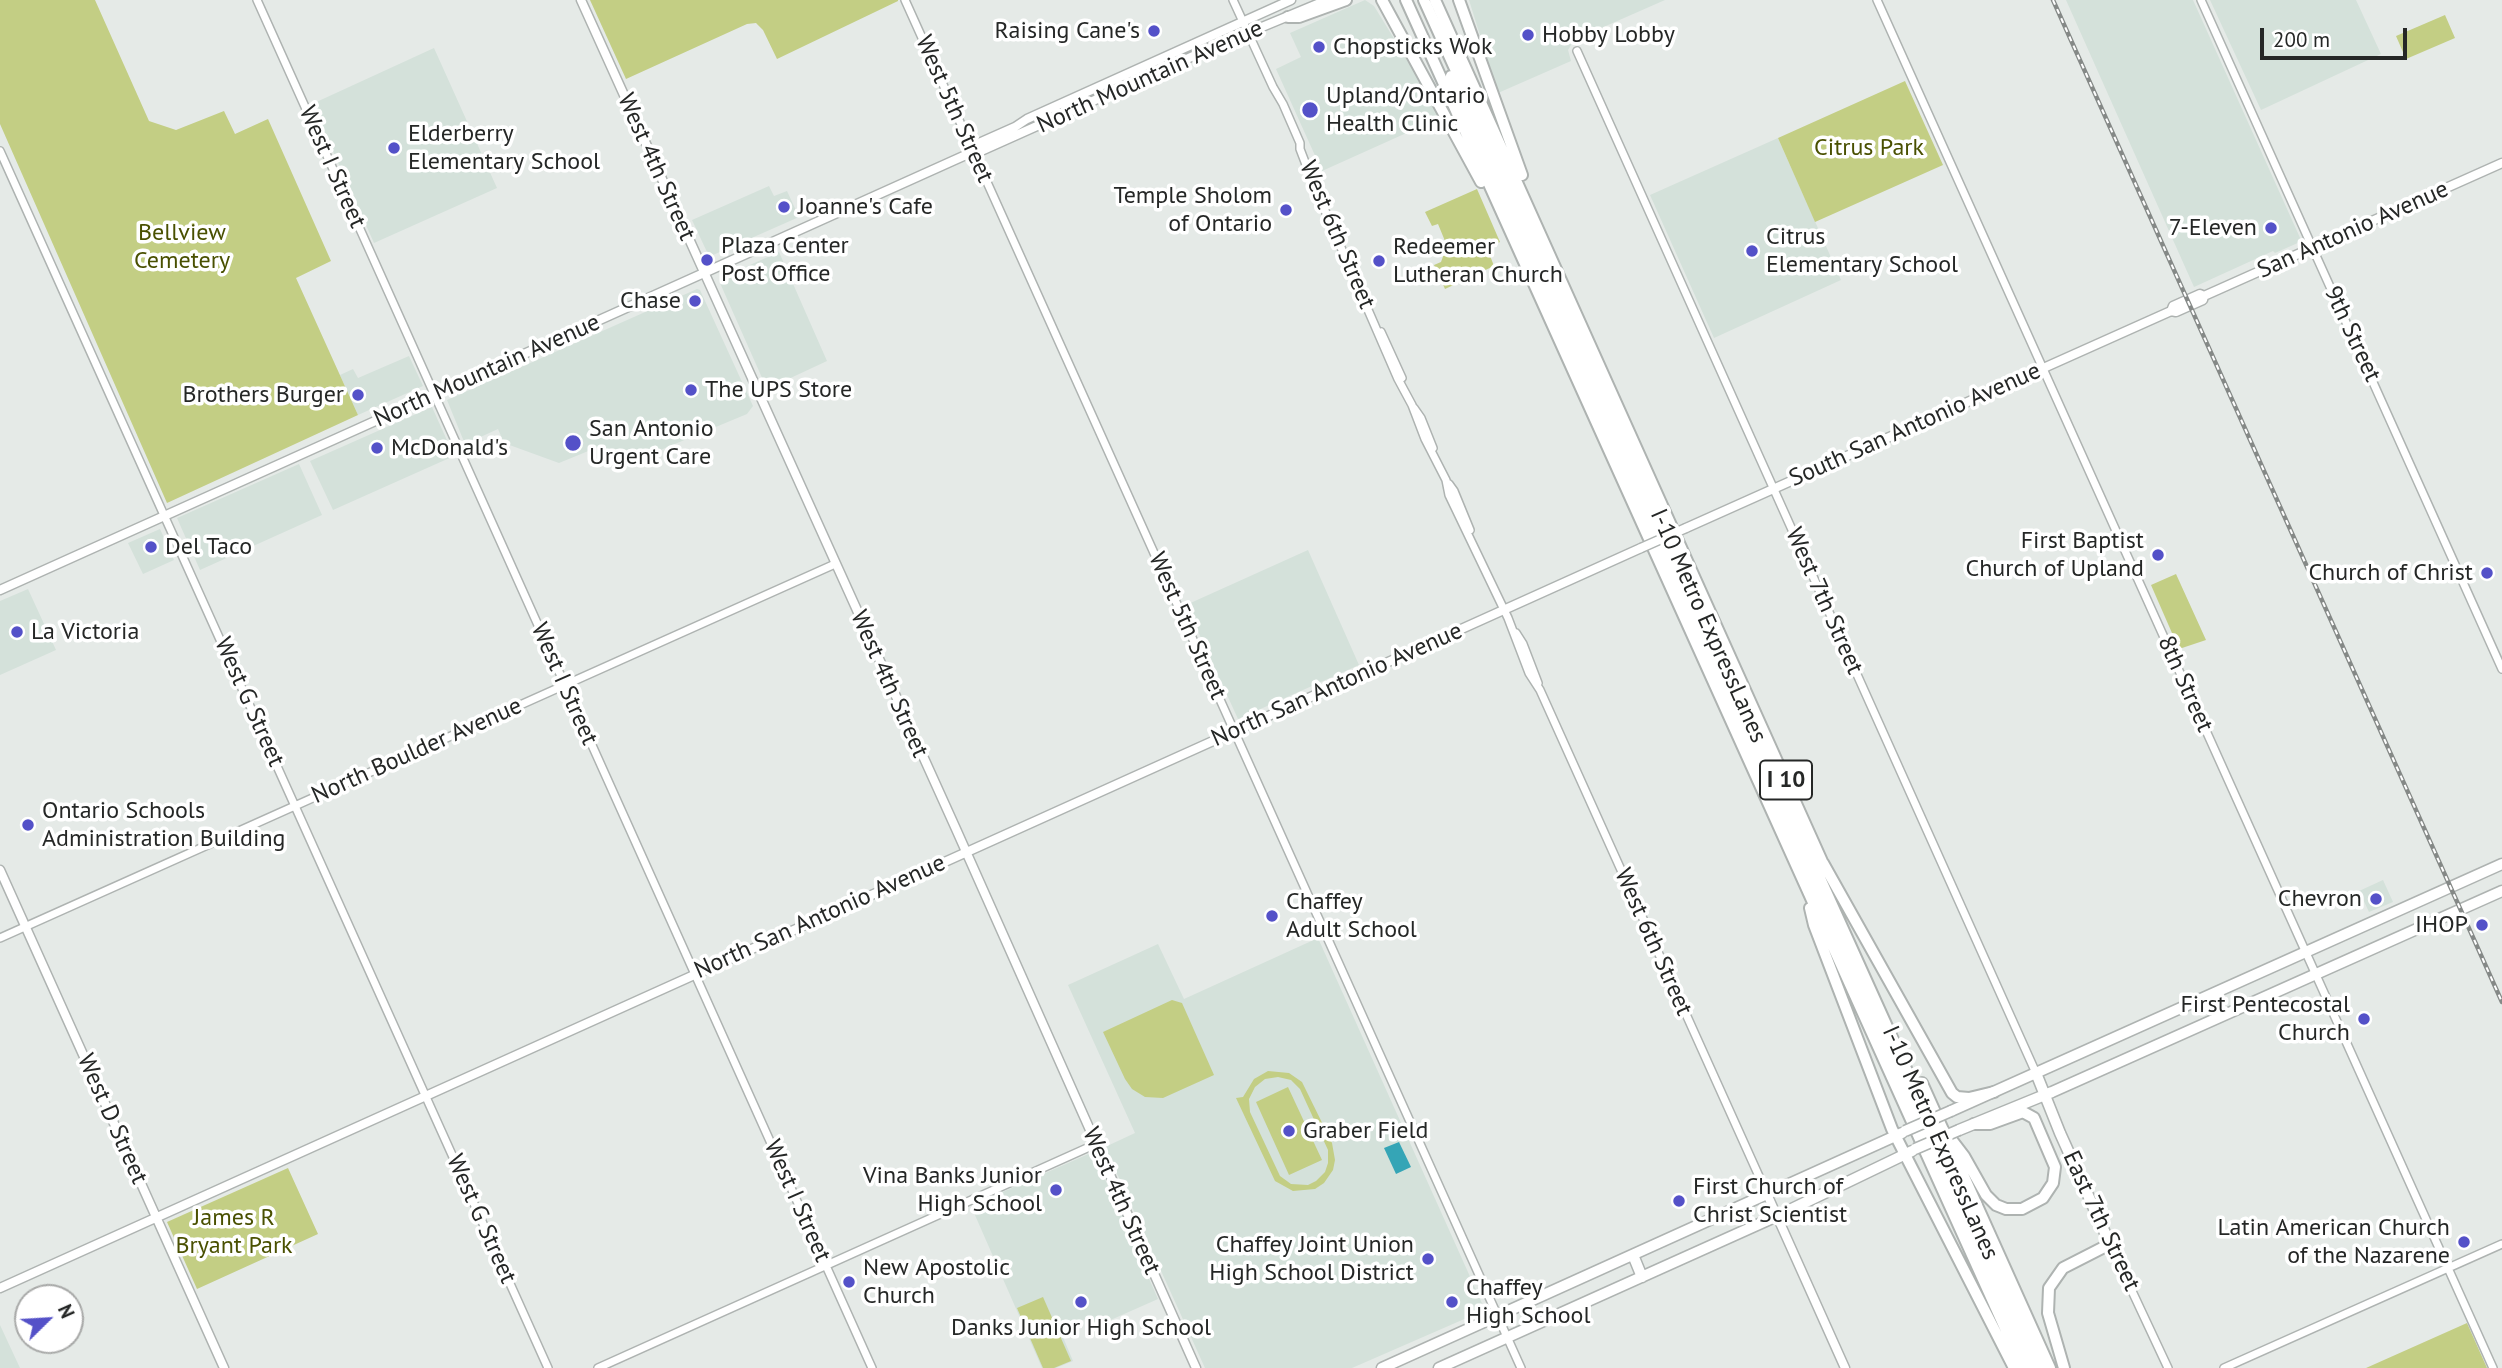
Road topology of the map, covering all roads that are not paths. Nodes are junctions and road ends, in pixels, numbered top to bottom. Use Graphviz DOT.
graph roads {
  1 [pos="257,0"];
  2 [pos="581,0"];
  3 [pos="905,0"];
  4 [pos="1233,0"];
  5 [pos="1291,0"];
  6 [pos="1327,0"];
  7 [pos="1346,0"];
  8 [pos="1406,0"];
  9 [pos="1416,0"];
  10 [pos="1424,0"];
  11 [pos="1435,0"];
  12 [pos="1459,0"];
  13 [pos="1877,0"];
  14 [pos="2201,0"];
  15 [pos="1382,1"];
  16 [pos="1288,17"];
  17 [pos="1244,22"];
  18 [pos="1249,33"];
  19 [pos="1577,51"];
  20 [pos="1432,55"];
  21 [pos="1105,84"];
  22 [pos="1122,88"];
  23 [pos="1103,96"];
  24 [pos="1495,132"];
  25 [pos="0,150"];
  26 [pos="973,151"];
  27 [pos="2502,163"];
  28 [pos="1495,174"];
  29 [pos="1512,192"];
  30 [pos="2313,248"];
  31 [pos="1517,249"];
  32 [pos="704,274"];
  33 [pos="1560,276"];
  34 [pos="2204,296"];
  35 [pos="2190,306"];
  36 [pos="2171,311"];
  37 [pos="2043,368"];
  38 [pos="434,394"];
  39 [pos="1773,488"];
  40 [pos="164,516"];
  41 [pos="1641,548"];
  42 [pos="835,564"];
  43 [pos="0,590"];
  44 [pos="1504,610"];
  45 [pos="2502,669"];
  46 [pos="565,685"];
  47 [pos="1234,731"];
  48 [pos="295,805"];
  49 [pos="965,852"];
  50 [pos="1821,859"];
  51 [pos="2502,864"];
  52 [pos="0,870"];
  53 [pos="1806,888"];
  54 [pos="2502,891"];
  55 [pos="25,926"];
  56 [pos="0,938"];
  57 [pos="2305,951"];
  58 [pos="695,974"];
  59 [pos="2315,974"];
  60 [pos="2036,1073"];
  61 [pos="1994,1092"];
  62 [pos="425,1095"];
  63 [pos="2044,1095"];
  64 [pos="1939,1123"];
  65 [pos="1974,1124"];
  66 [pos="1900,1134"];
  67 [pos="1096,1144"];
  68 [pos="1909,1152"];
  69 [pos="1767,1194"];
  70 [pos="1777,1216"];
  71 [pos="155,1217"];
  72 [pos="2110,1244"];
  73 [pos="2502,1244"];
  74 [pos="1633,1255"];
  75 [pos="826,1265"];
  76 [pos="2448,1268"];
  77 [pos="1642,1277"];
  78 [pos="0,1288"];
  79 [pos="1498,1316"];
  80 [pos="1505,1333"];
  81 [pos="224,1368"];
  82 [pos="548,1368"];
  83 [pos="598,1368"];
  84 [pos="872,1368"];
  85 [pos="1196,1368"];
  86 [pos="1382,1368"];
  87 [pos="1438,1368"];
  88 [pos="1521,1368"];
  89 [pos="1845,1368"];
  90 [pos="2014,1368"];
  91 [pos="2022,1368"];
  92 [pos="2031,1368"];
  93 [pos="2041,1368"];
  94 [pos="2050,1368"];
  95 [pos="2064,1368"];
  96 [pos="2168,1368"];
  97 [pos="2224,1368"];
  98 [pos="2493,1368"];
  1 -- 38 [label="street, West I Street"];
  2 -- 32 [label="main road, West 4th Street"];
  3 -- 26 [label="street, West 5th Street"];
  4 -- 17 [label="street, West 6th Street"];
  5 -- 17 [label="main road, North Mountain Avenue"];
  6 -- 16 [label="main road, North Mountain Avenue"];
  7 -- 16 [label="highway"];
  8 -- 20 [label="highway, I 10"];
  9 -- 28 [label="highway, I-10 Metro ExpressLanes"];
  10 -- 29 [label="highway, I-10 Metro ExpressLanes"];
  11 -- 24 [label="highway, I 10"];
  12 -- 33 [label="highway"];
  13 -- 37 [label="street, 8th Street"];
  14 -- 30 [label="street, 9th Street"];
  15 -- 31 [label="highway"];
  16 -- 18 [label="main road, North Mountain Avenue"];
  17 -- 18 [label="street, West 6th Street"];
  17 -- 21 [label="main road, North Mountain Avenue"];
  18 -- 22 [label="main road, North Mountain Avenue"];
  18 -- 44 [label="street, West 6th Street"];
  19 -- 39 [label="street, West 7th Street"];
  20 -- 28 [label="highway"];
  20 -- 31 [label="highway, I 10"];
  21 -- 22 [label="main road"];
  21 -- 23 [label="main road"];
  21 -- 26 [label="main road, North Mountain Avenue"];
  22 -- 23 [label="main road, North Mountain Avenue"];
  23 -- 26 [label="main road, North Mountain Avenue"];
  24 -- 29 [label="highway"];
  24 -- 33 [label="highway, I 10"];
  25 -- 40 [label="street, West G Street"];
  26 -- 32 [label="main road, North Mountain Avenue"];
  26 -- 47 [label="street, West 5th Street"];
  27 -- 30 [label="main road, San Antonio Avenue"];
  28 -- 92 [label="highway, I-10 Metro ExpressLanes"];
  29 -- 93 [label="highway, I-10 Metro ExpressLanes"];
  30 -- 34 [label="main road, San Antonio Avenue"];
  30 -- 45 [label="street, 9th Street"];
  31 -- 53 [label="highway, I 10"];
  32 -- 38 [label="main road, North Mountain Avenue"];
  32 -- 42 [label="main road, West 4th Street"];
  33 -- 50 [label="highway, I 10"];
  34 -- 35 [label="main road, San Antonio Avenue"];
  34 -- 36 [label="main road, San Antonio Avenue"];
  35 -- 36 [label="main road, South San Antonio Avenue"];
  36 -- 37 [label="main road, South San Antonio Avenue"];
  37 -- 39 [label="main road, South San Antonio Avenue"];
  37 -- 57 [label="street, 8th Street"];
  38 -- 40 [label="main road, North Mountain Avenue"];
  38 -- 46 [label="street, West I Street"];
  39 -- 41 [label="main road, South San Antonio Avenue, bridge"];
  39 -- 60 [label="street, West 7th Street"];
  40 -- 43 [label="main road, North Mountain Avenue"];
  40 -- 48 [label="street, West G Street"];
  41 -- 44 [label="main road, North San Antonio Avenue"];
  42 -- 46 [label="street, North Boulder Avenue"];
  42 -- 49 [label="main road, West 4th Street"];
  44 -- 47 [label="main road, North San Antonio Avenue"];
  44 -- 69 [label="street, West 6th Street"];
  46 -- 48 [label="street, North Boulder Avenue"];
  46 -- 58 [label="street, West I Street"];
  47 -- 49 [label="main road, North San Antonio Avenue"];
  47 -- 79 [label="street, West 5th Street"];
  48 -- 55 [label="street, North Boulder Avenue"];
  48 -- 62 [label="street, West G Street"];
  49 -- 58 [label="main road, North San Antonio Avenue"];
  49 -- 67 [label="main road, West 4th Street"];
  50 -- 61 [label="highway"];
  50 -- 64 [label="highway, I 10"];
  51 -- 57 [label="main road"];
  52 -- 55 [label="main road, West D Street"];
  53 -- 66 [label="highway"];
  53 -- 91 [label="highway, I 10"];
  54 -- 59 [label="main road"];
  55 -- 56 [label="street, North Boulder Avenue"];
  55 -- 71 [label="main road, West D Street"];
  57 -- 59 [label="street, 8th Street"];
  57 -- 60 [label="main road"];
  58 -- 62 [label="main road, North San Antonio Avenue"];
  58 -- 75 [label="street, West I Street"];
  59 -- 63 [label="main road"];
  59 -- 76 [label="street, 8th Street"];
  60 -- 61 [label="main road"];
  60 -- 63 [label="main road, East 7th Street"];
  61 -- 66 [label="main road, bridge"];
  62 -- 71 [label="main road, North San Antonio Avenue"];
  62 -- 82 [label="street, West G Street"];
  63 -- 65 [label="main road"];
  63 -- 72 [label="main road, East 7th Street"];
  64 -- 65 [label="highway"];
  64 -- 94 [label="highway, I 10"];
  65 -- 68 [label="main road, bridge"];
  66 -- 68 [label="highway"];
  66 -- 69 [label="main road"];
  67 -- 75 [label="street"];
  67 -- 85 [label="main road, West 4th Street"];
  68 -- 70 [label="main road"];
  68 -- 90 [label="highway"];
  69 -- 70 [label="main road"];
  69 -- 74 [label="main road"];
  70 -- 77 [label="main road"];
  70 -- 89 [label="main road"];
  71 -- 78 [label="main road, North San Antonio Avenue"];
  71 -- 81 [label="main road, West D Street"];
  72 -- 95 [label="highway"];
  72 -- 96 [label="street, East 7th Street"];
  73 -- 76 [label="street"];
  74 -- 77 [label="main road"];
  74 -- 79 [label="main road"];
  75 -- 83 [label="street"];
  75 -- 84 [label="street, West I Street"];
  76 -- 97 [label="street"];
  76 -- 98 [label="street, 8th Street"];
  77 -- 80 [label="main road"];
  79 -- 80 [label="street, West 5th Street"];
  79 -- 86 [label="main road"];
  80 -- 87 [label="main road"];
  80 -- 88 [label="street, West 5th Street"];
}
